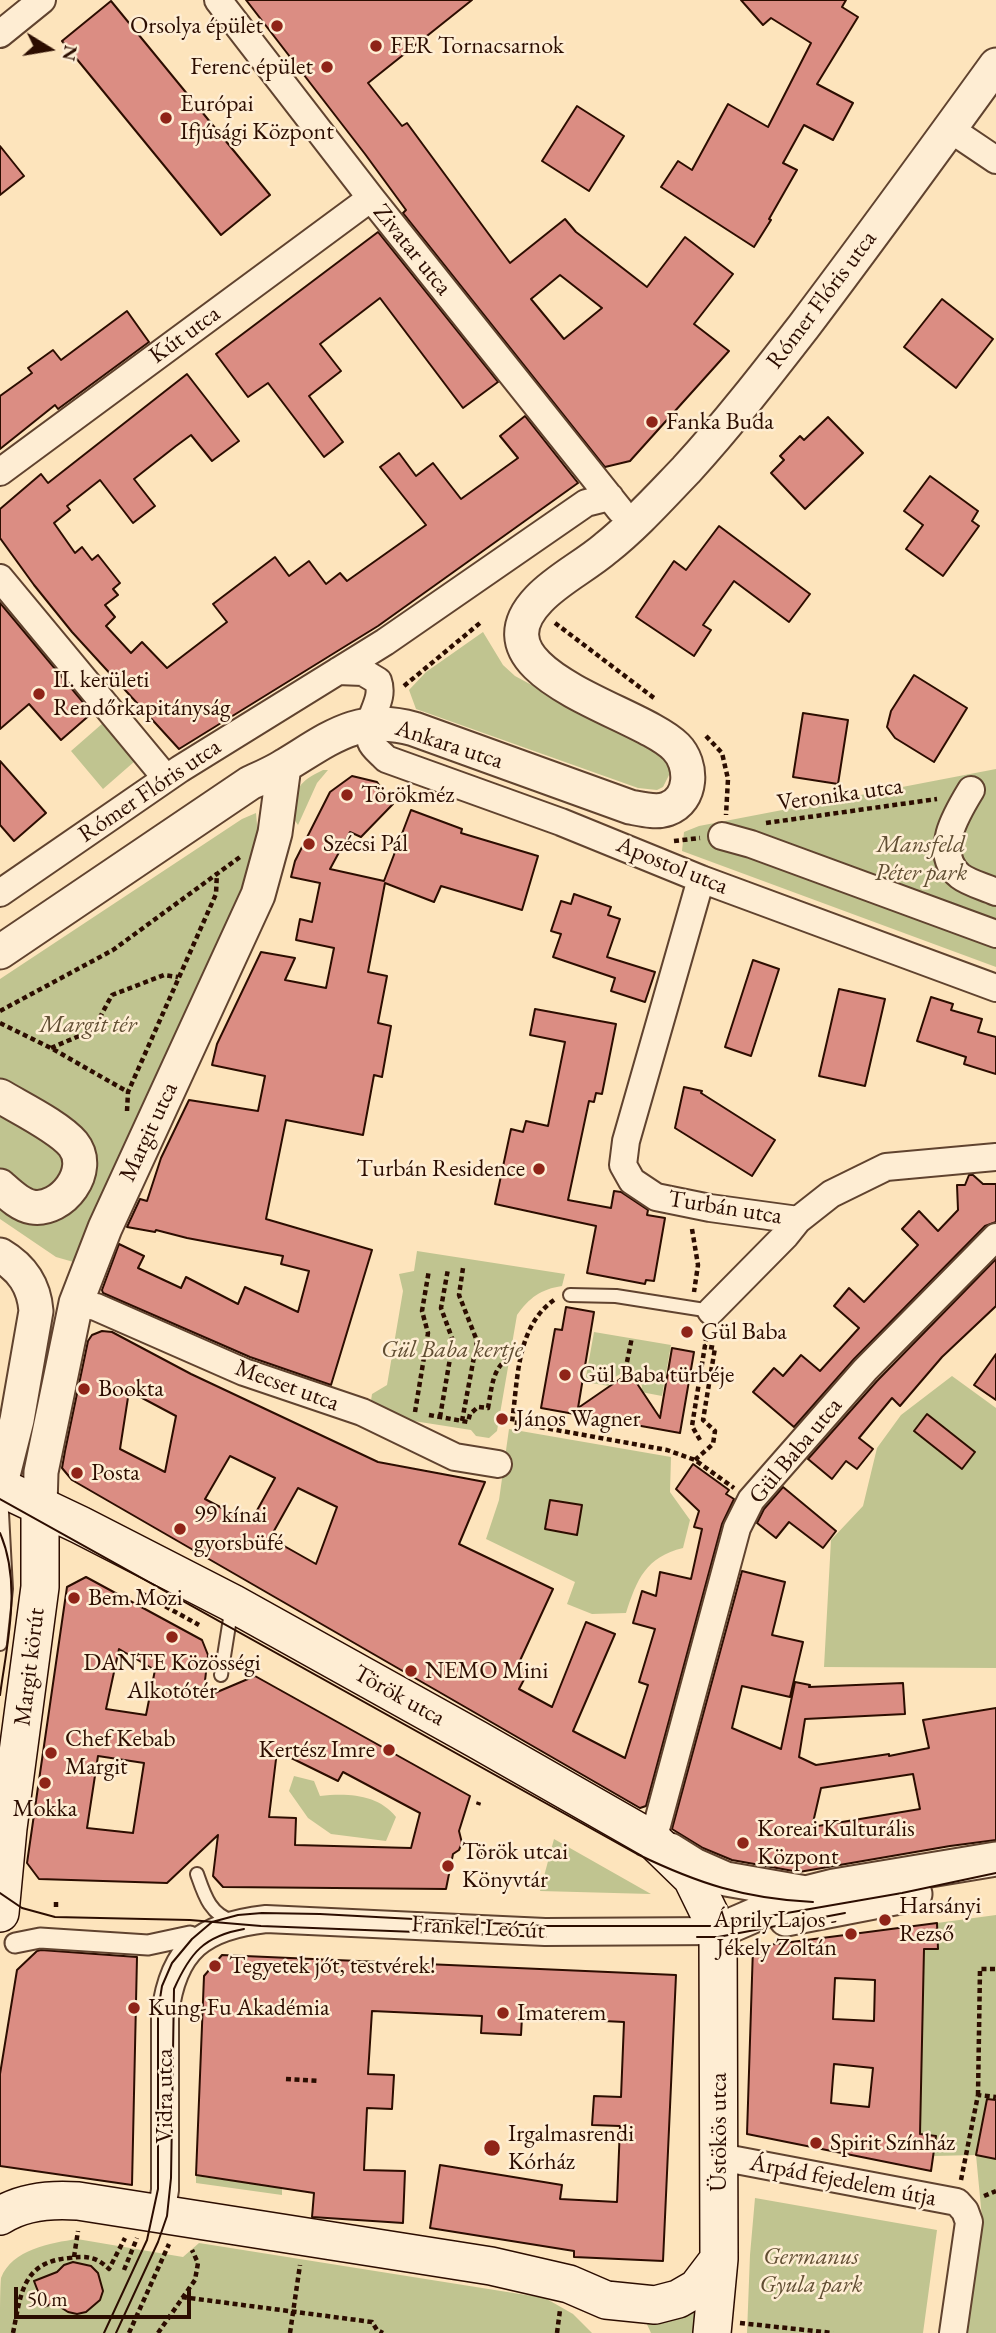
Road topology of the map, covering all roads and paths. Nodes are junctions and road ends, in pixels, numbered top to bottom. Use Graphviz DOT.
graph roads {
  1 [pos="42,0"];
  2 [pos="218,0"];
  3 [pos="0,34"];
  4 [pos="996,65"];
  5 [pos="950,129"];
  6 [pos="996,160"];
  7 [pos="371,198"];
  8 [pos="0,472"];
  9 [pos="610,498"];
  10 [pos="634,522"];
  11 [pos="0,578"];
  12 [pos="480,623"];
  13 [pos="528,658"];
  14 [pos="338,671"];
  15 [pos="373,716"];
  16 [pos="284,766"];
  17 [pos="166,778"];
  18 [pos="728,779"];
  19 [pos="967,796"];
  20 [pos="275,833"];
  21 [pos="722,836"];
  22 [pos="217,871"];
  23 [pos="701,879"];
  24 [pos="996,892"];
  25 [pos="0,893"];
  26 [pos="996,934"];
  27 [pos="0,952"];
  28 [pos="178,977"];
  29 [pos="996,988"];
  30 [pos="0,1012"];
  31 [pos="0,1023"];
  32 [pos="51,1048"];
  33 [pos="128,1092"];
  34 [pos="0,1096"];
  35 [pos="127,1115"];
  36 [pos="996,1157"];
  37 [pos="0,1186"];
  38 [pos="681,1202"];
  39 [pos="798,1220"];
  40 [pos="996,1237"];
  41 [pos="0,1255"];
  42 [pos="463,1268"];
  43 [pos="448,1269"];
  44 [pos="429,1270"];
  45 [pos="697,1280"];
  46 [pos="570,1295"];
  47 [pos="76,1303"];
  48 [pos="710,1311"];
  49 [pos="539,1312"];
  50 [pos="632,1337"];
  51 [pos="523,1346"];
  52 [pos="626,1362"];
  53 [pos="414,1413"];
  54 [pos="462,1421"];
  55 [pos="700,1440"];
  56 [pos="695,1460"];
  57 [pos="498,1464"];
  58 [pos="0,1487"];
  59 [pos="751,1500"];
  60 [pos="40,1506"];
  61 [pos="3,1584"];
  62 [pos="232,1603"];
  63 [pos="0,1644"];
  64 [pos="221,1675"];
  65 [pos="653,1840"];
  66 [pos="480,1852"];
  67 [pos="488,1854"];
  68 [pos="996,1858"];
  69 [pos="197,1874"];
  70 [pos="996,1878"];
  71 [pos="806,1893"];
  72 [pos="56,1902"];
  73 [pos="57,1909"];
  74 [pos="835,1910"];
  75 [pos="227,1917"];
  76 [pos="8,1928"];
  77 [pos="718,1931"];
  78 [pos="193,1940"];
  79 [pos="996,1969"];
  80 [pos="286,2079"];
  81 [pos="319,2081"];
  82 [pos="978,2095"];
  83 [pos="996,2097"];
  84 [pos="720,2157"];
  85 [pos="957,2203"];
  86 [pos="0,2216"];
  87 [pos="79,2222"];
  88 [pos="168,2227"];
  89 [pos="188,2245"];
  90 [pos="74,2257"];
  91 [pos="301,2258"];
  92 [pos="719,2259"];
  93 [pos="124,2270"];
  94 [pos="183,2297"];
  95 [pos="606,2300"];
  96 [pos="561,2303"];
  97 [pos="293,2311"];
  98 [pos="726,2328"];
  99 [pos="13,2333"];
  100 [pos="129,2333"];
  101 [pos="158,2333"];
  102 [pos="290,2333"];
  103 [pos="383,2333"];
  104 [pos="557,2333"];
  105 [pos="631,2333"];
  106 [pos="833,2333"];
  107 [pos="953,2333"];
  1 -- 3 [label="street"];
  2 -- 7 [label="street, Zivatar utca"];
  4 -- 5 [label="street, Rómer Flóris utca"];
  5 -- 6 [label="street"];
  5 -- 10 [label="street, Rómer Flóris utca"];
  7 -- 8 [label="street, Kút utca"];
  7 -- 9 [label="street, Zivatar utca"];
  9 -- 10 [label="street"];
  9 -- 14 [label="street, Rómer Flóris utca"];
  10 -- 13 [label="street, Rómer Flóris utca"];
  11 -- 17 [label="street"];
  12 -- 15 [label="path"];
  13 -- 15 [label="street, Ankara utca"];
  14 -- 15 [label="street"];
  14 -- 17 [label="street, Rómer Flóris utca"];
  15 -- 16 [label="street, Ankara utca"];
  15 -- 23 [label="street, Apostol utca"];
  16 -- 20 [label="street, Margit utca"];
  16 -- 27 [label="street, Ankara utca"];
  17 -- 25 [label="street, Rómer Flóris utca"];
  18 -- 21 [label="path"];
  19 -- 21 [label="path, Veronika utca"];
  19 -- 24 [label="street"];
  20 -- 22 [label="path"];
  20 -- 47 [label="street, Margit utca"];
  21 -- 26 [label="street"];
  22 -- 28 [label="path"];
  22 -- 30 [label="path"];
  23 -- 29 [label="street, Apostol utca"];
  23 -- 38 [label="street, Turbán utca"];
  28 -- 32 [label="path"];
  28 -- 33 [label="path"];
  31 -- 32 [label="path"];
  32 -- 33 [label="path"];
  33 -- 35 [label="path"];
  34 -- 37 [label="street"];
  36 -- 39 [label="street, Turbán utca"];
  38 -- 39 [label="street, Turbán utca"];
  38 -- 45 [label="path"];
  39 -- 48 [label="street"];
  40 -- 59 [label="street, Gül Baba utca"];
  41 -- 58 [label="street"];
  42 -- 54 [label="path"];
  43 -- 54 [label="path"];
  44 -- 53 [label="path"];
  46 -- 48 [label="lane"];
  47 -- 57 [label="street, Mecset utca"];
  47 -- 60 [label="street, Margit utca"];
  49 -- 51 [label="path"];
  50 -- 52 [label="path"];
  51 -- 54 [label="path"];
  51 -- 56 [label="path"];
  55 -- 56 [label="path"];
  56 -- 59 [label="path"];
  58 -- 60 [label="main road"];
  58 -- 61 [label="lane, Margit körút"];
  59 -- 65 [label="street, Gül Baba utca"];
  60 -- 62 [label="main road, Török utca"];
  60 -- 76 [label="main road, Margit körút"];
  61 -- 63 [label="lane, Margit körút"];
  62 -- 64 [label="lane"];
  62 -- 65 [label="main road, Török utca"];
  65 -- 71 [label="street, Frankel Leó út"];
  65 -- 77 [label="main road, Török utca"];
  66 -- 67 [label="path"];
  68 -- 71 [label="street, Frankel Leó út"];
  69 -- 75 [label="lane"];
  70 -- 74 [label="street, Frankel Leó út"];
  71 -- 74 [label="lane"];
  71 -- 77 [label="street, Frankel Leó út"];
  72 -- 73 [label="path"];
  74 -- 77 [label="street, Frankel Leó út"];
  75 -- 77 [label="street, Frankel Leó út"];
  75 -- 78 [label="street, Frankel Leó út"];
  76 -- 78 [label="street, Frankel Leó út"];
  77 -- 84 [label="main road, Üstökös utca"];
  78 -- 88 [label="street, Vidra utca"];
  79 -- 82 [label="path"];
  80 -- 81 [label="path"];
  82 -- 83 [label="path"];
  82 -- 85 [label="path"];
  84 -- 85 [label="street, Árpád fejedelem útja"];
  84 -- 92 [label="main road, Üstökös utca"];
  85 -- 107 [label="street, Árpád fejedelem útja"];
  86 -- 88 [label="main road"];
  87 -- 90 [label="path"];
  88 -- 95 [label="main road"];
  88 -- 100 [label="path"];
  89 -- 94 [label="path"];
  90 -- 93 [label="path"];
  90 -- 99 [label="path"];
  91 -- 97 [label="path"];
  92 -- 95 [label="main road"];
  92 -- 98 [label="main road, Üstökös utca"];
  94 -- 97 [label="path"];
  94 -- 101 [label="path"];
  95 -- 105 [label="main road"];
  96 -- 104 [label="path"];
  97 -- 102 [label="path"];
  97 -- 103 [label="path"];
  98 -- 106 [label="path"];
}
